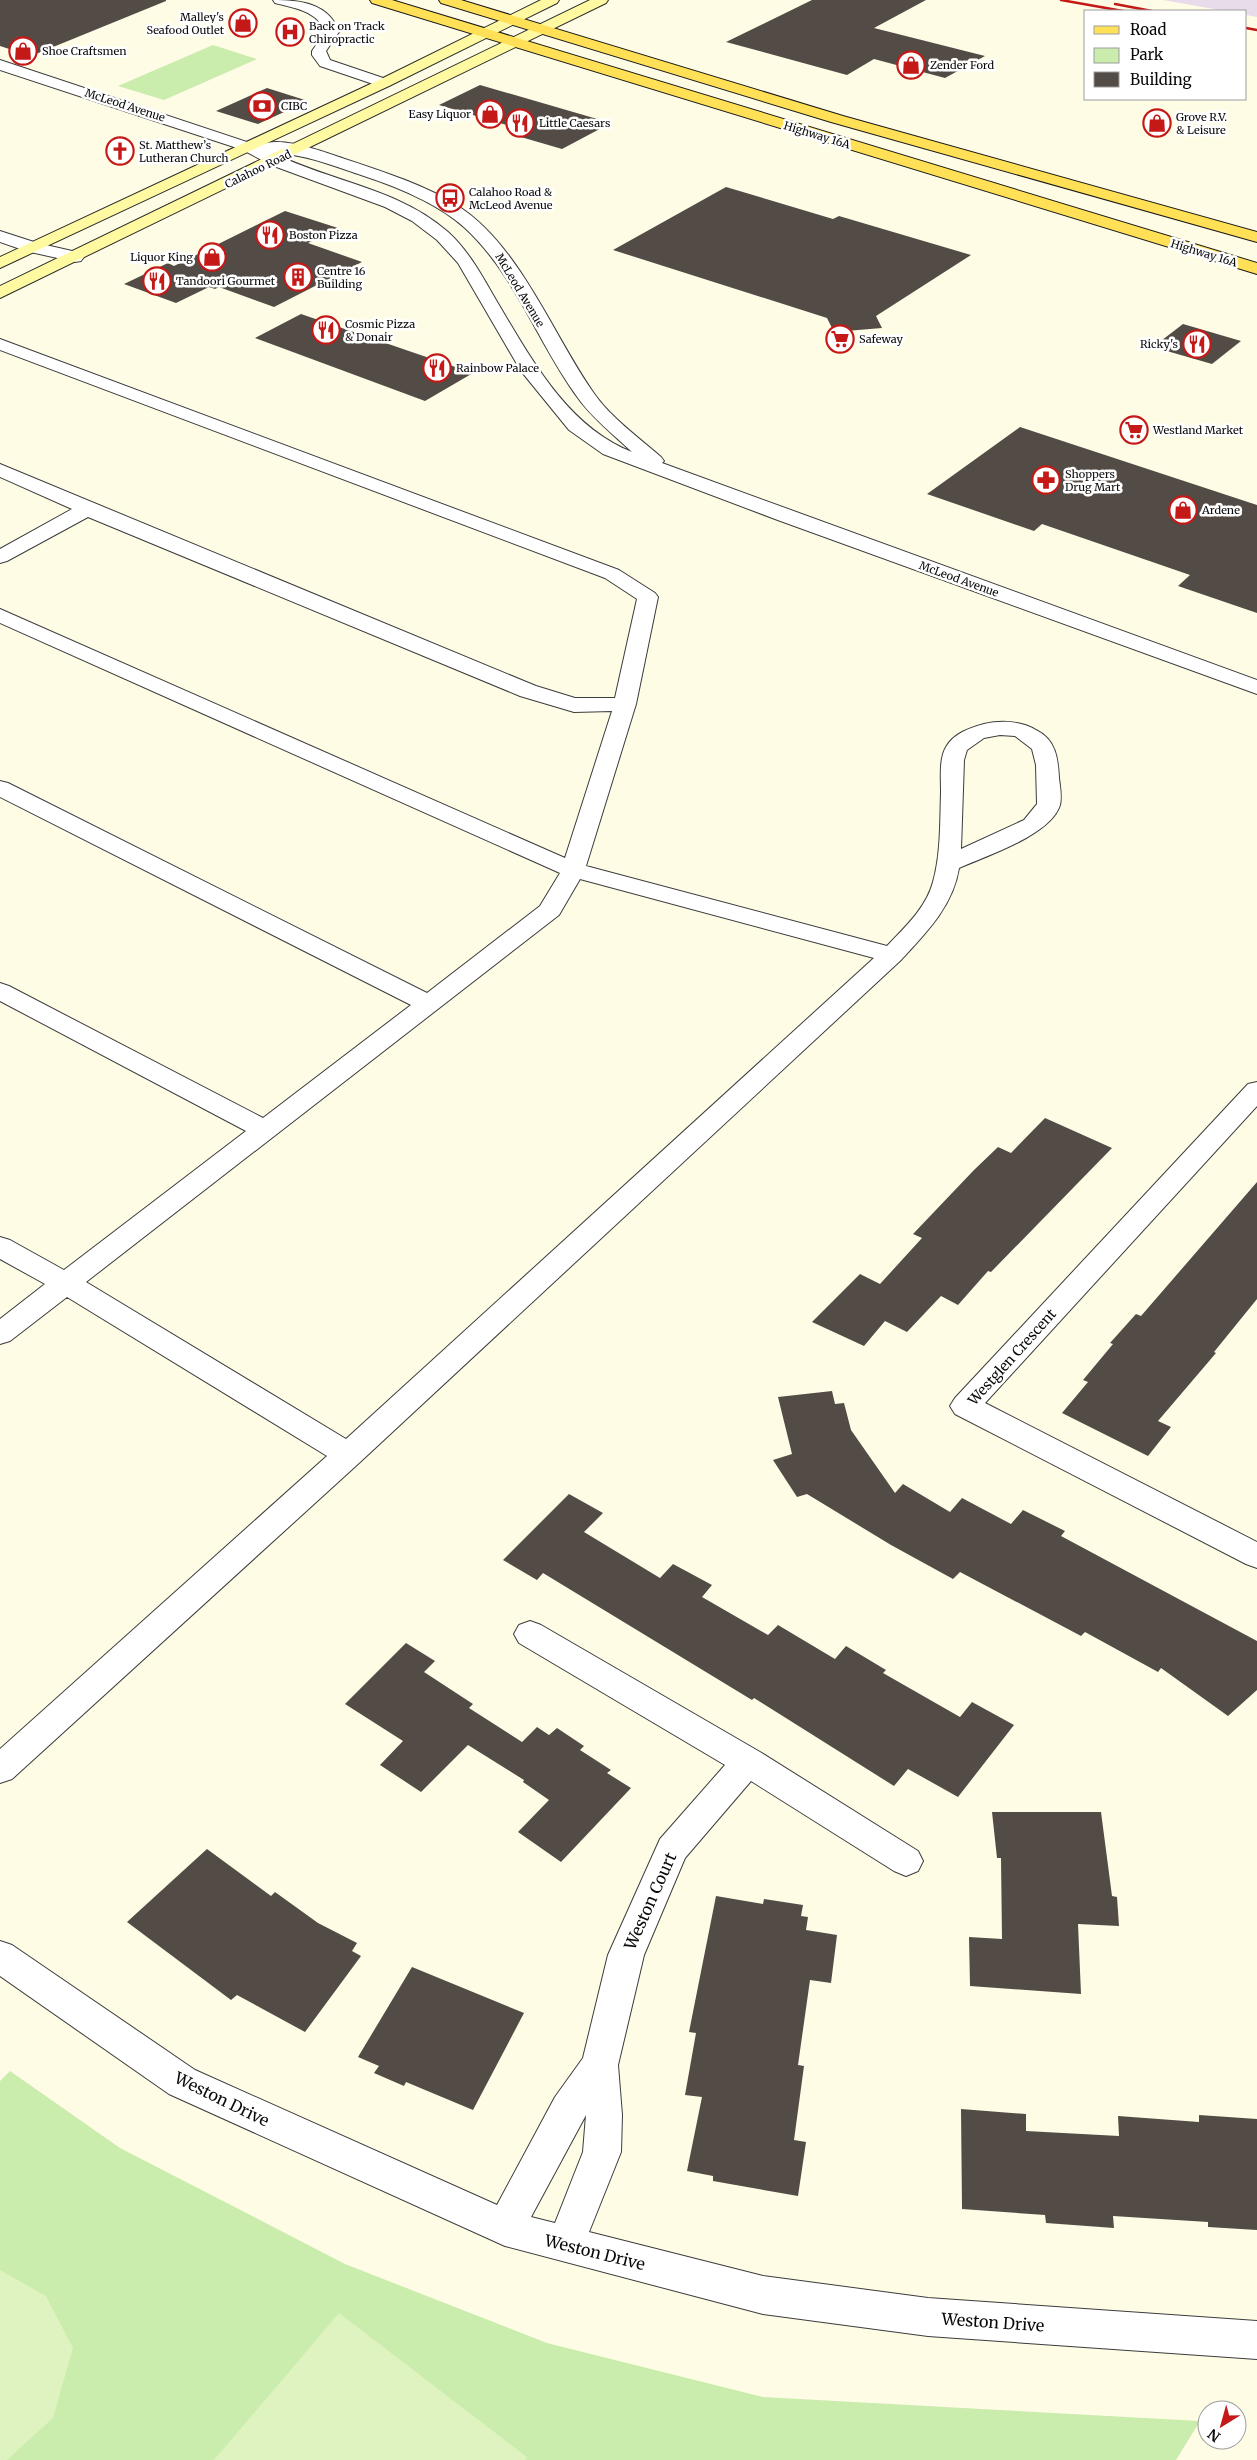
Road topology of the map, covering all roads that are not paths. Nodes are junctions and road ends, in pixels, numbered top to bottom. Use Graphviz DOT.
graph roads {
  1 [pos="280,0"];
  2 [pos="377,0"];
  3 [pos="446,0"];
  4 [pos="552,0"];
  5 [pos="601,0"];
  6 [pos="510,20"];
  7 [pos="540,29"];
  8 [pos="486,33"];
  9 [pos="514,41"];
  10 [pos="0,65"];
  11 [pos="384,83"];
  12 [pos="249,147"];
  13 [pos="298,149"];
  14 [pos="273,161"];
  15 [pos="1257,237"];
  16 [pos="1,238"];
  17 [pos="32,248"];
  18 [pos="75,257"];
  19 [pos="0,262"];
  20 [pos="1257,269"];
  21 [pos="0,293"];
  22 [pos="0,344"];
  23 [pos="662,469"];
  24 [pos="0,470"];
  25 [pos="87,509"];
  26 [pos="0,557"];
  27 [pos="0,616"];
  28 [pos="1257,687"];
  29 [pos="625,704"];
  30 [pos="0,788"];
  31 [pos="947,865"];
  32 [pos="573,870"];
  33 [pos="892,955"];
  34 [pos="0,991"];
  35 [pos="430,1004"];
  36 [pos="1257,1090"];
  37 [pos="266,1131"];
  38 [pos="0,1247"];
  39 [pos="67,1284"];
  40 [pos="0,1334"];
  41 [pos="348,1455"];
  42 [pos="1257,1556"];
  43 [pos="530,1634"];
  44 [pos="748,1762"];
  45 [pos="0,1769"];
  46 [pos="906,1861"];
  47 [pos="0,1956"];
  48 [pos="600,2065"];
  49 [pos="505,2228"];
  50 [pos="565,2245"];
  51 [pos="1257,2340"];
  1 -- 11 [label="street"];
  2 -- 8 [label="main road, Highway 16A"];
  3 -- 6 [label="main road, Highway 16A"];
  4 -- 6 [label="main road, Calahoo Road"];
  5 -- 7 [label="main road, Calahoo Road"];
  6 -- 7 [label="main road, Highway 16A"];
  6 -- 8 [label="main road, Calahoo Road"];
  7 -- 9 [label="main road, Calahoo Road"];
  7 -- 15 [label="main road, Highway 16A"];
  8 -- 9 [label="main road, Highway 16A"];
  8 -- 11 [label="main road, Calahoo Road"];
  9 -- 13 [label="main road, Calahoo Road"];
  9 -- 20 [label="main road, Highway 16A"];
  10 -- 12 [label="street, McLeod Avenue"];
  11 -- 12 [label="main road, Calahoo Road"];
  12 -- 13 [label="street, McLeod Avenue"];
  12 -- 14 [label="street, McLeod Avenue"];
  12 -- 17 [label="main road, Calahoo Road"];
  13 -- 14 [label="main road, Calahoo Road"];
  13 -- 23 [label="street, McLeod Avenue"];
  14 -- 18 [label="main road, Calahoo Road"];
  14 -- 23 [label="street, McLeod Avenue"];
  16 -- 17 [label="street"];
  17 -- 18 [label="street"];
  17 -- 19 [label="main road, Calahoo Road"];
  18 -- 21 [label="main road, Calahoo Road"];
  22 -- 29 [label="street"];
  23 -- 28 [label="street, McLeod Avenue"];
  24 -- 25 [label="street"];
  25 -- 26 [label="street"];
  25 -- 29 [label="street"];
  27 -- 32 [label="street"];
  29 -- 32 [label="street"];
  30 -- 35 [label="street"];
  31 -- 31 [label="street"];
  31 -- 33 [label="street"];
  32 -- 33 [label="street"];
  32 -- 35 [label="street"];
  33 -- 41 [label="street"];
  34 -- 37 [label="street"];
  35 -- 37 [label="street"];
  36 -- 42 [label="street, Westglen Crescent"];
  37 -- 39 [label="street"];
  38 -- 39 [label="street"];
  39 -- 40 [label="street"];
  39 -- 41 [label="street"];
  41 -- 45 [label="street"];
  43 -- 44 [label="street"];
  44 -- 46 [label="street"];
  44 -- 48 [label="street, Weston Court"];
  47 -- 49 [label="street, Weston Drive"];
  48 -- 49 [label="street, Weston Court"];
  48 -- 50 [label="street, Weston Court"];
  49 -- 50 [label="street, Weston Drive"];
  50 -- 51 [label="street, Weston Drive"];
}
